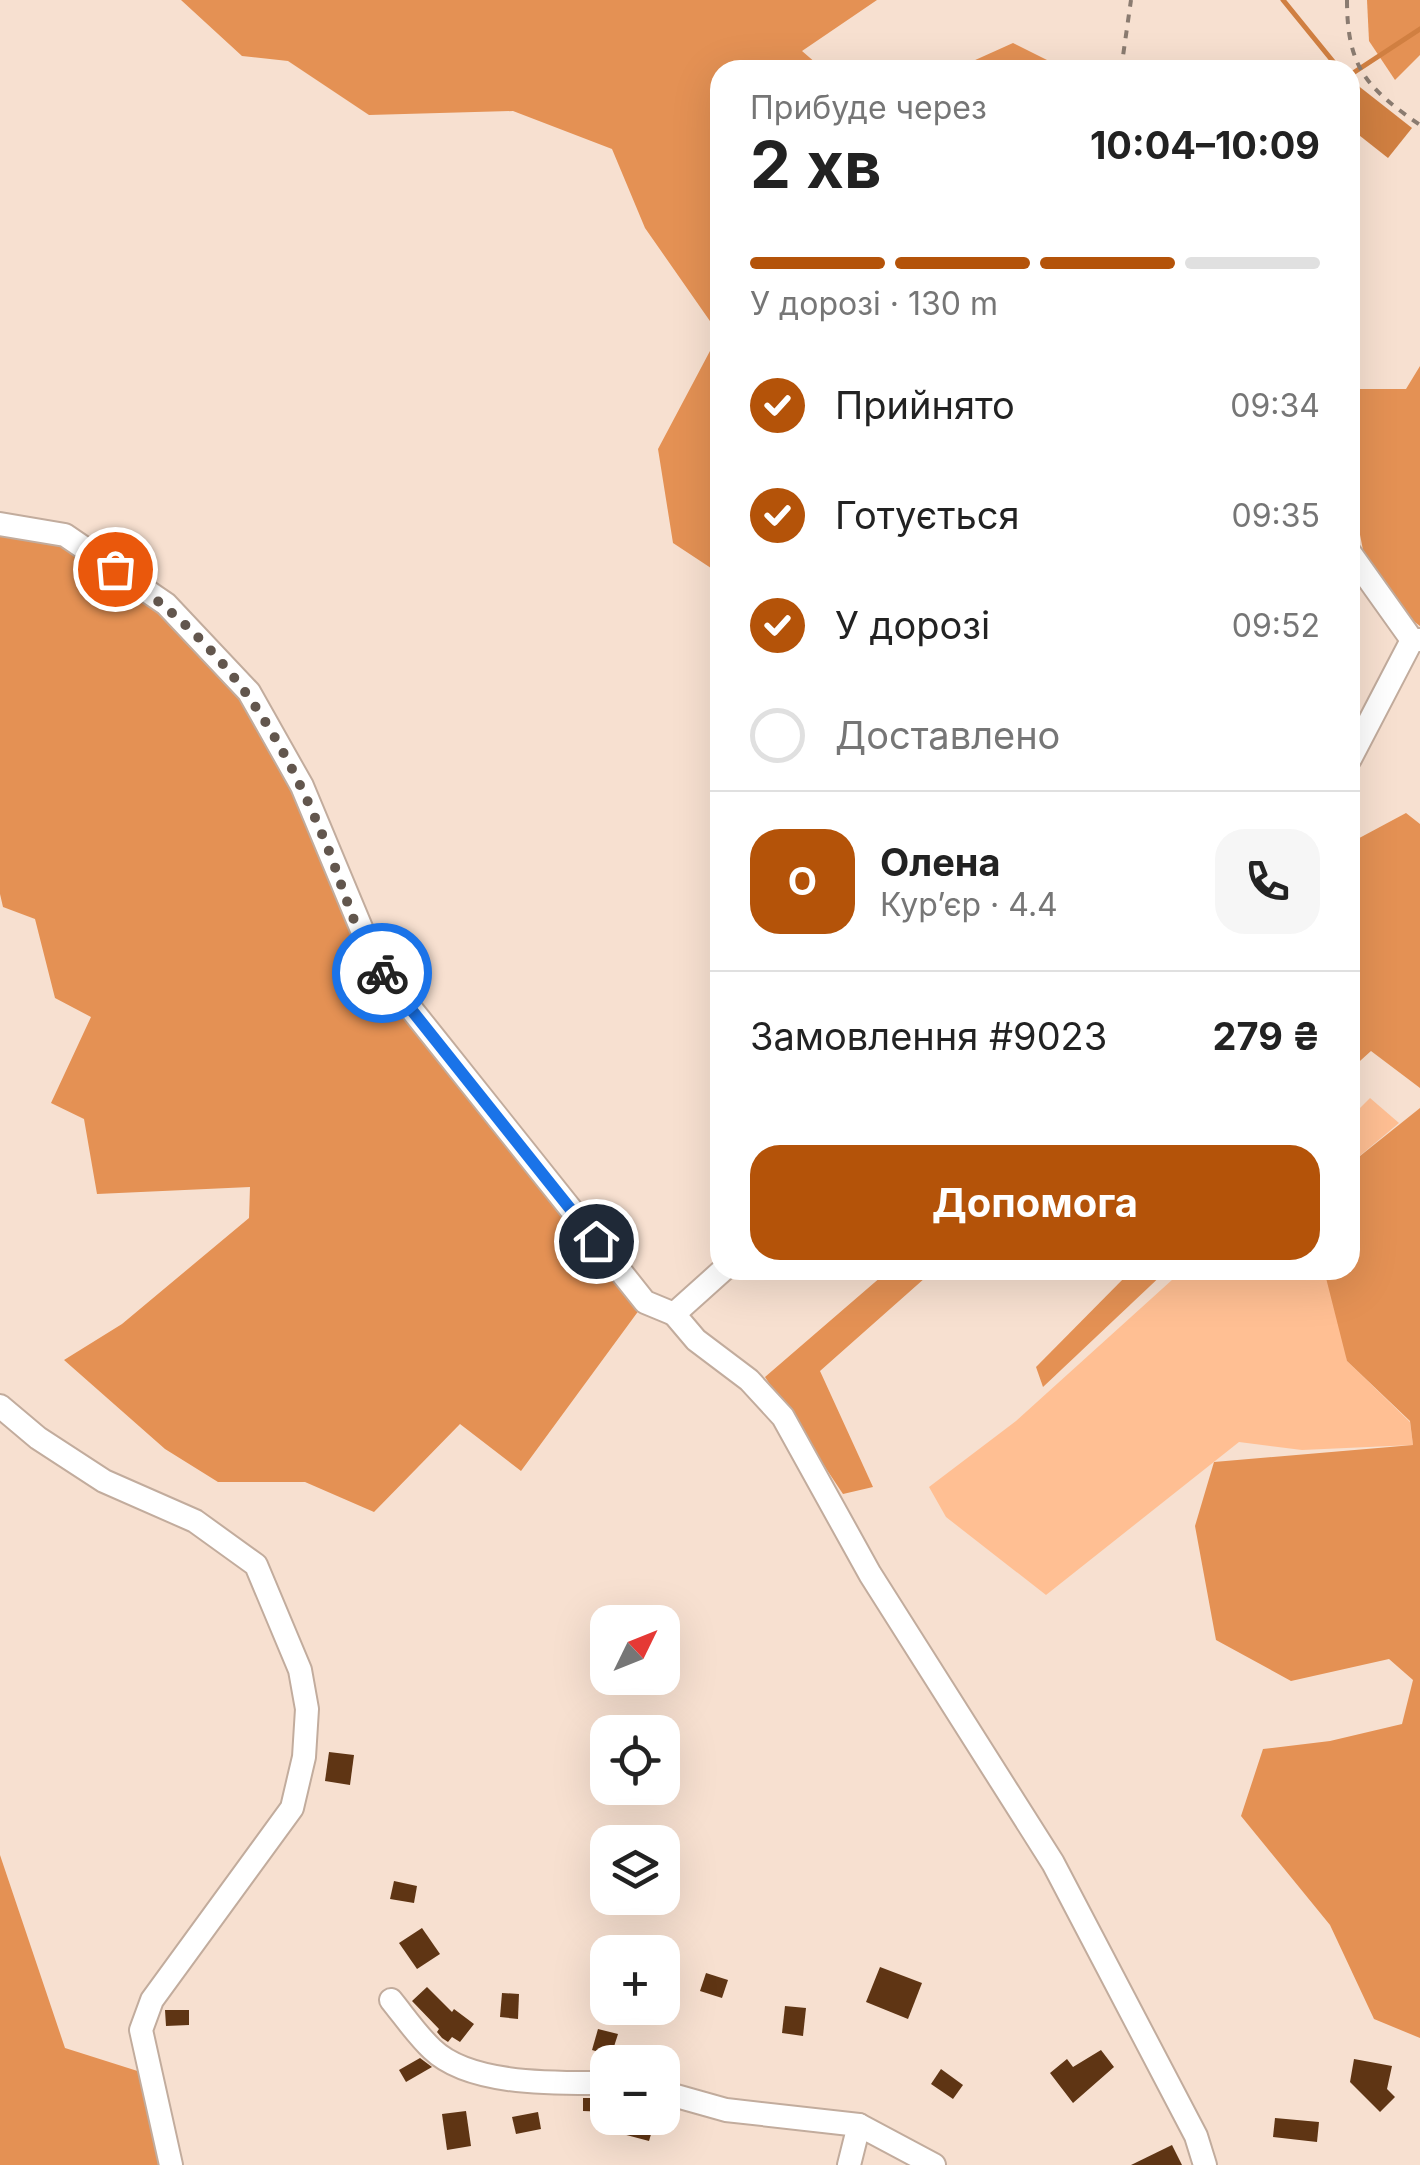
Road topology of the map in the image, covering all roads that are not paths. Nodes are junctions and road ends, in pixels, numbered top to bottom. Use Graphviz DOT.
graph roads {
  1 [pos="0,524"];
  2 [pos="1360,566"];
  3 [pos="1416,640"];
  4 [pos="1360,741"];
  5 [pos="712,1280"];
  6 [pos="674,1314"];
  7 [pos="0,1406"];
  8 [pos="391,2000"];
  9 [pos="590,2083"];
  10 [pos="680,2097"];
  11 [pos="859,2125"];
  12 [pos="925,2164"];
  13 [pos="170,2165"];
  14 [pos="849,2165"];
  15 [pos="1205,2165"];
  1 -- 6 [label="street"];
  2 -- 3 [label="street"];
  3 -- 4 [label="street"];
  5 -- 6 [label="street"];
  6 -- 15 [label="street"];
  7 -- 13 [label="street"];
  8 -- 9 [label="street"];
  10 -- 11 [label="street"];
  11 -- 12 [label="street"];
  11 -- 14 [label="street"];
}
